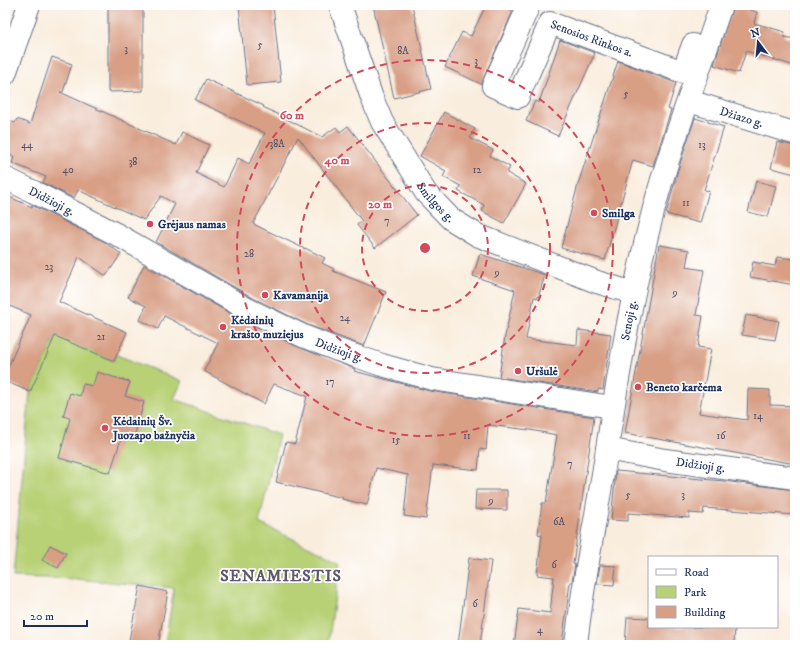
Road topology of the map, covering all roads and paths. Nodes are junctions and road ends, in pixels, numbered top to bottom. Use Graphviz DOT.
graph roads {
  1 [pos="29,5"];
  2 [pos="340,5"];
  3 [pos="529,5"];
  4 [pos="707,5"];
  5 [pos="721,5"];
  6 [pos="5,74"];
  7 [pos="689,101"];
  8 [pos="795,133"];
  9 [pos="5,178"];
  10 [pos="634,293"];
  11 [pos="612,407"];
  12 [pos="607,449"];
  13 [pos="795,478"];
  14 [pos="576,645"];
  1 -- 6 [label="street"];
  2 -- 10 [label="street, Smilgos g."];
  3 -- 4 [label="street, Senosios Rinkos a."];
  5 -- 7 [label="street, Senoji g."];
  7 -- 8 [label="street, Džiazo g."];
  7 -- 10 [label="street, Senoji g."];
  9 -- 11 [label="street, Didžioji g."];
  10 -- 11 [label="street, Senoji g."];
  11 -- 12 [label="street, Senoji g."];
  12 -- 13 [label="street, Didžioji g."];
  12 -- 14 [label="street, Senoji g."];
}
